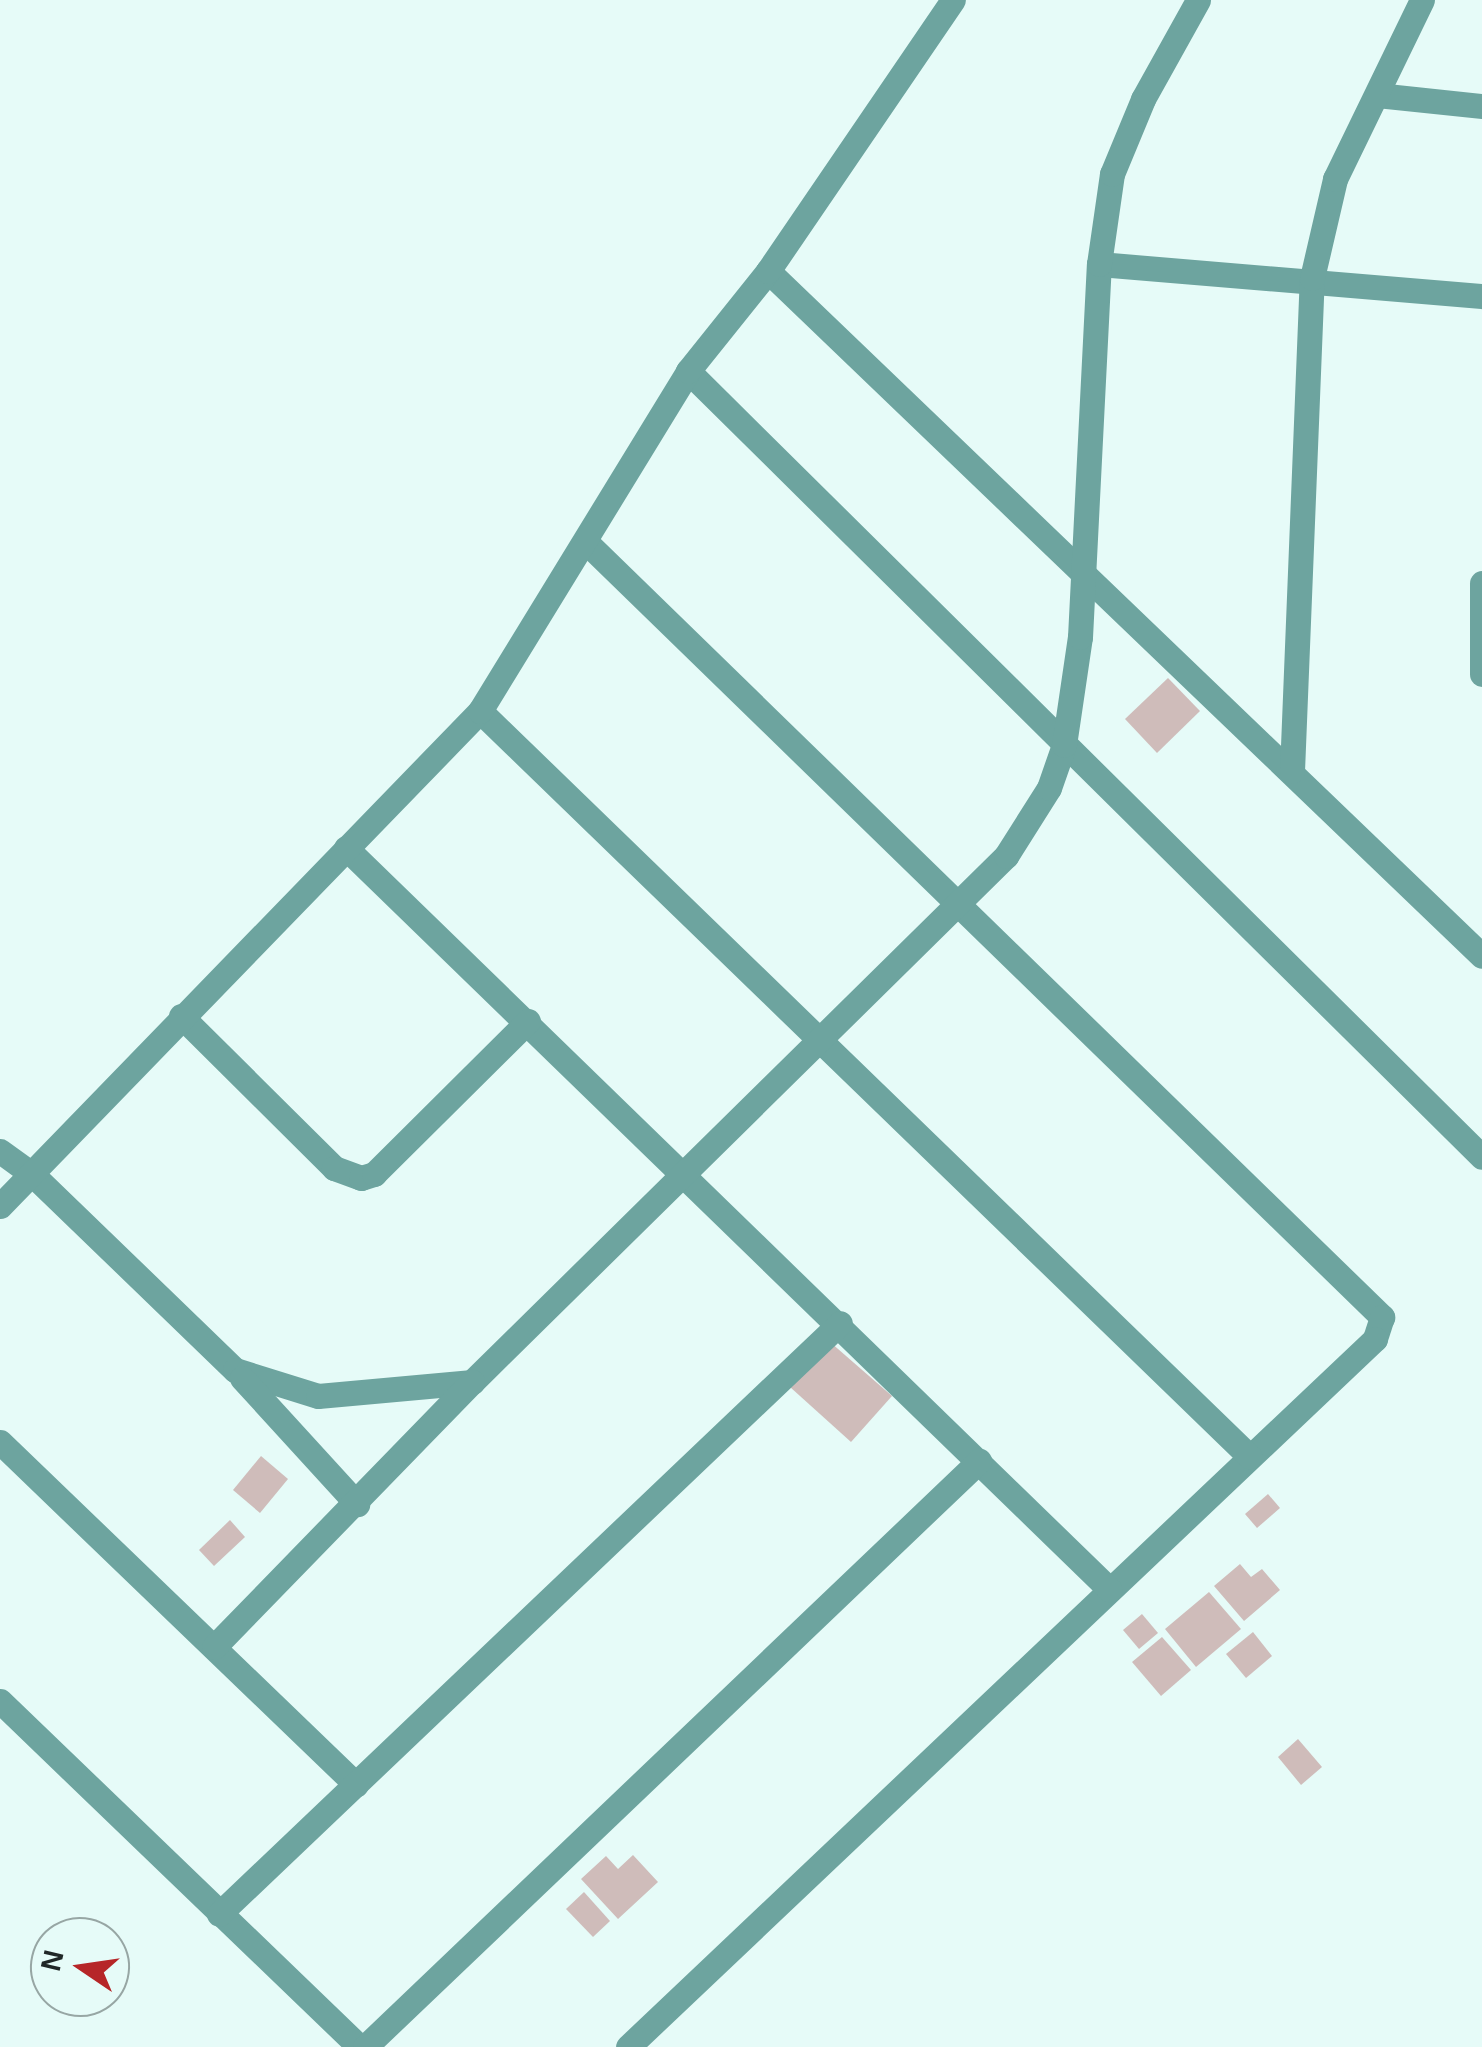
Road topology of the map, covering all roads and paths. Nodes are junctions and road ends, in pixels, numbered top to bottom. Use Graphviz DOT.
graph roads {
  1 [pos="954,0"];
  2 [pos="1198,0"];
  3 [pos="1422,0"];
  4 [pos="1376,95"];
  5 [pos="1482,106"];
  6 [pos="1099,264"];
  7 [pos="768,271"];
  8 [pos="1312,278"];
  9 [pos="1482,296"];
  10 [pos="688,371"];
  11 [pos="587,544"];
  12 [pos="1081,571"];
  13 [pos="1480,595"];
  14 [pos="1482,674"];
  15 [pos="480,710"];
  16 [pos="1064,745"];
  17 [pos="1292,771"];
  18 [pos="346,848"];
  19 [pos="957,902"];
  20 [pos="1482,956"];
  21 [pos="181,1016"];
  22 [pos="528,1020"];
  23 [pos="818,1039"];
  24 [pos="0,1151"];
  25 [pos="1482,1156"];
  26 [pos="682,1170"];
  27 [pos="32,1174"];
  28 [pos="0,1206"];
  29 [pos="840,1323"];
  30 [pos="235,1370"];
  31 [pos="472,1382"];
  32 [pos="0,1442"];
  33 [pos="1249,1456"];
  34 [pos="978,1461"];
  35 [pos="357,1504"];
  36 [pos="1109,1589"];
  37 [pos="214,1647"];
  38 [pos="0,1701"];
  39 [pos="356,1784"];
  40 [pos="219,1914"];
  41 [pos="362,2047"];
  42 [pos="628,2047"];
  1 -- 7 [label="street"];
  2 -- 6 [label="street"];
  3 -- 4 [label="street"];
  4 -- 5 [label="street"];
  4 -- 8 [label="street"];
  6 -- 8 [label="street"];
  6 -- 12 [label="street"];
  7 -- 10 [label="street"];
  7 -- 12 [label="street"];
  8 -- 9 [label="street"];
  8 -- 17 [label="street"];
  10 -- 11 [label="street"];
  10 -- 16 [label="street"];
  11 -- 15 [label="street"];
  11 -- 19 [label="street"];
  12 -- 16 [label="street"];
  12 -- 17 [label="street"];
  13 -- 14 [label="street"];
  15 -- 18 [label="street"];
  15 -- 23 [label="street"];
  16 -- 19 [label="street"];
  16 -- 25 [label="street"];
  17 -- 20 [label="street"];
  18 -- 21 [label="street"];
  18 -- 22 [label="street"];
  19 -- 23 [label="street"];
  19 -- 33 [label="street"];
  21 -- 22 [label="street"];
  21 -- 27 [label="street"];
  22 -- 26 [label="street"];
  23 -- 26 [label="street"];
  23 -- 33 [label="street"];
  24 -- 27 [label="street"];
  26 -- 29 [label="street"];
  26 -- 31 [label="street"];
  27 -- 28 [label="street"];
  27 -- 30 [label="street"];
  29 -- 34 [label="street"];
  29 -- 39 [label="street"];
  30 -- 31 [label="street"];
  30 -- 35 [label="street"];
  31 -- 35 [label="street"];
  32 -- 37 [label="street"];
  33 -- 36 [label="street"];
  34 -- 36 [label="street"];
  34 -- 41 [label="street"];
  35 -- 37 [label="street"];
  36 -- 42 [label="street"];
  37 -- 39 [label="street"];
  38 -- 40 [label="street"];
  39 -- 40 [label="street"];
  40 -- 41 [label="street"];
}
